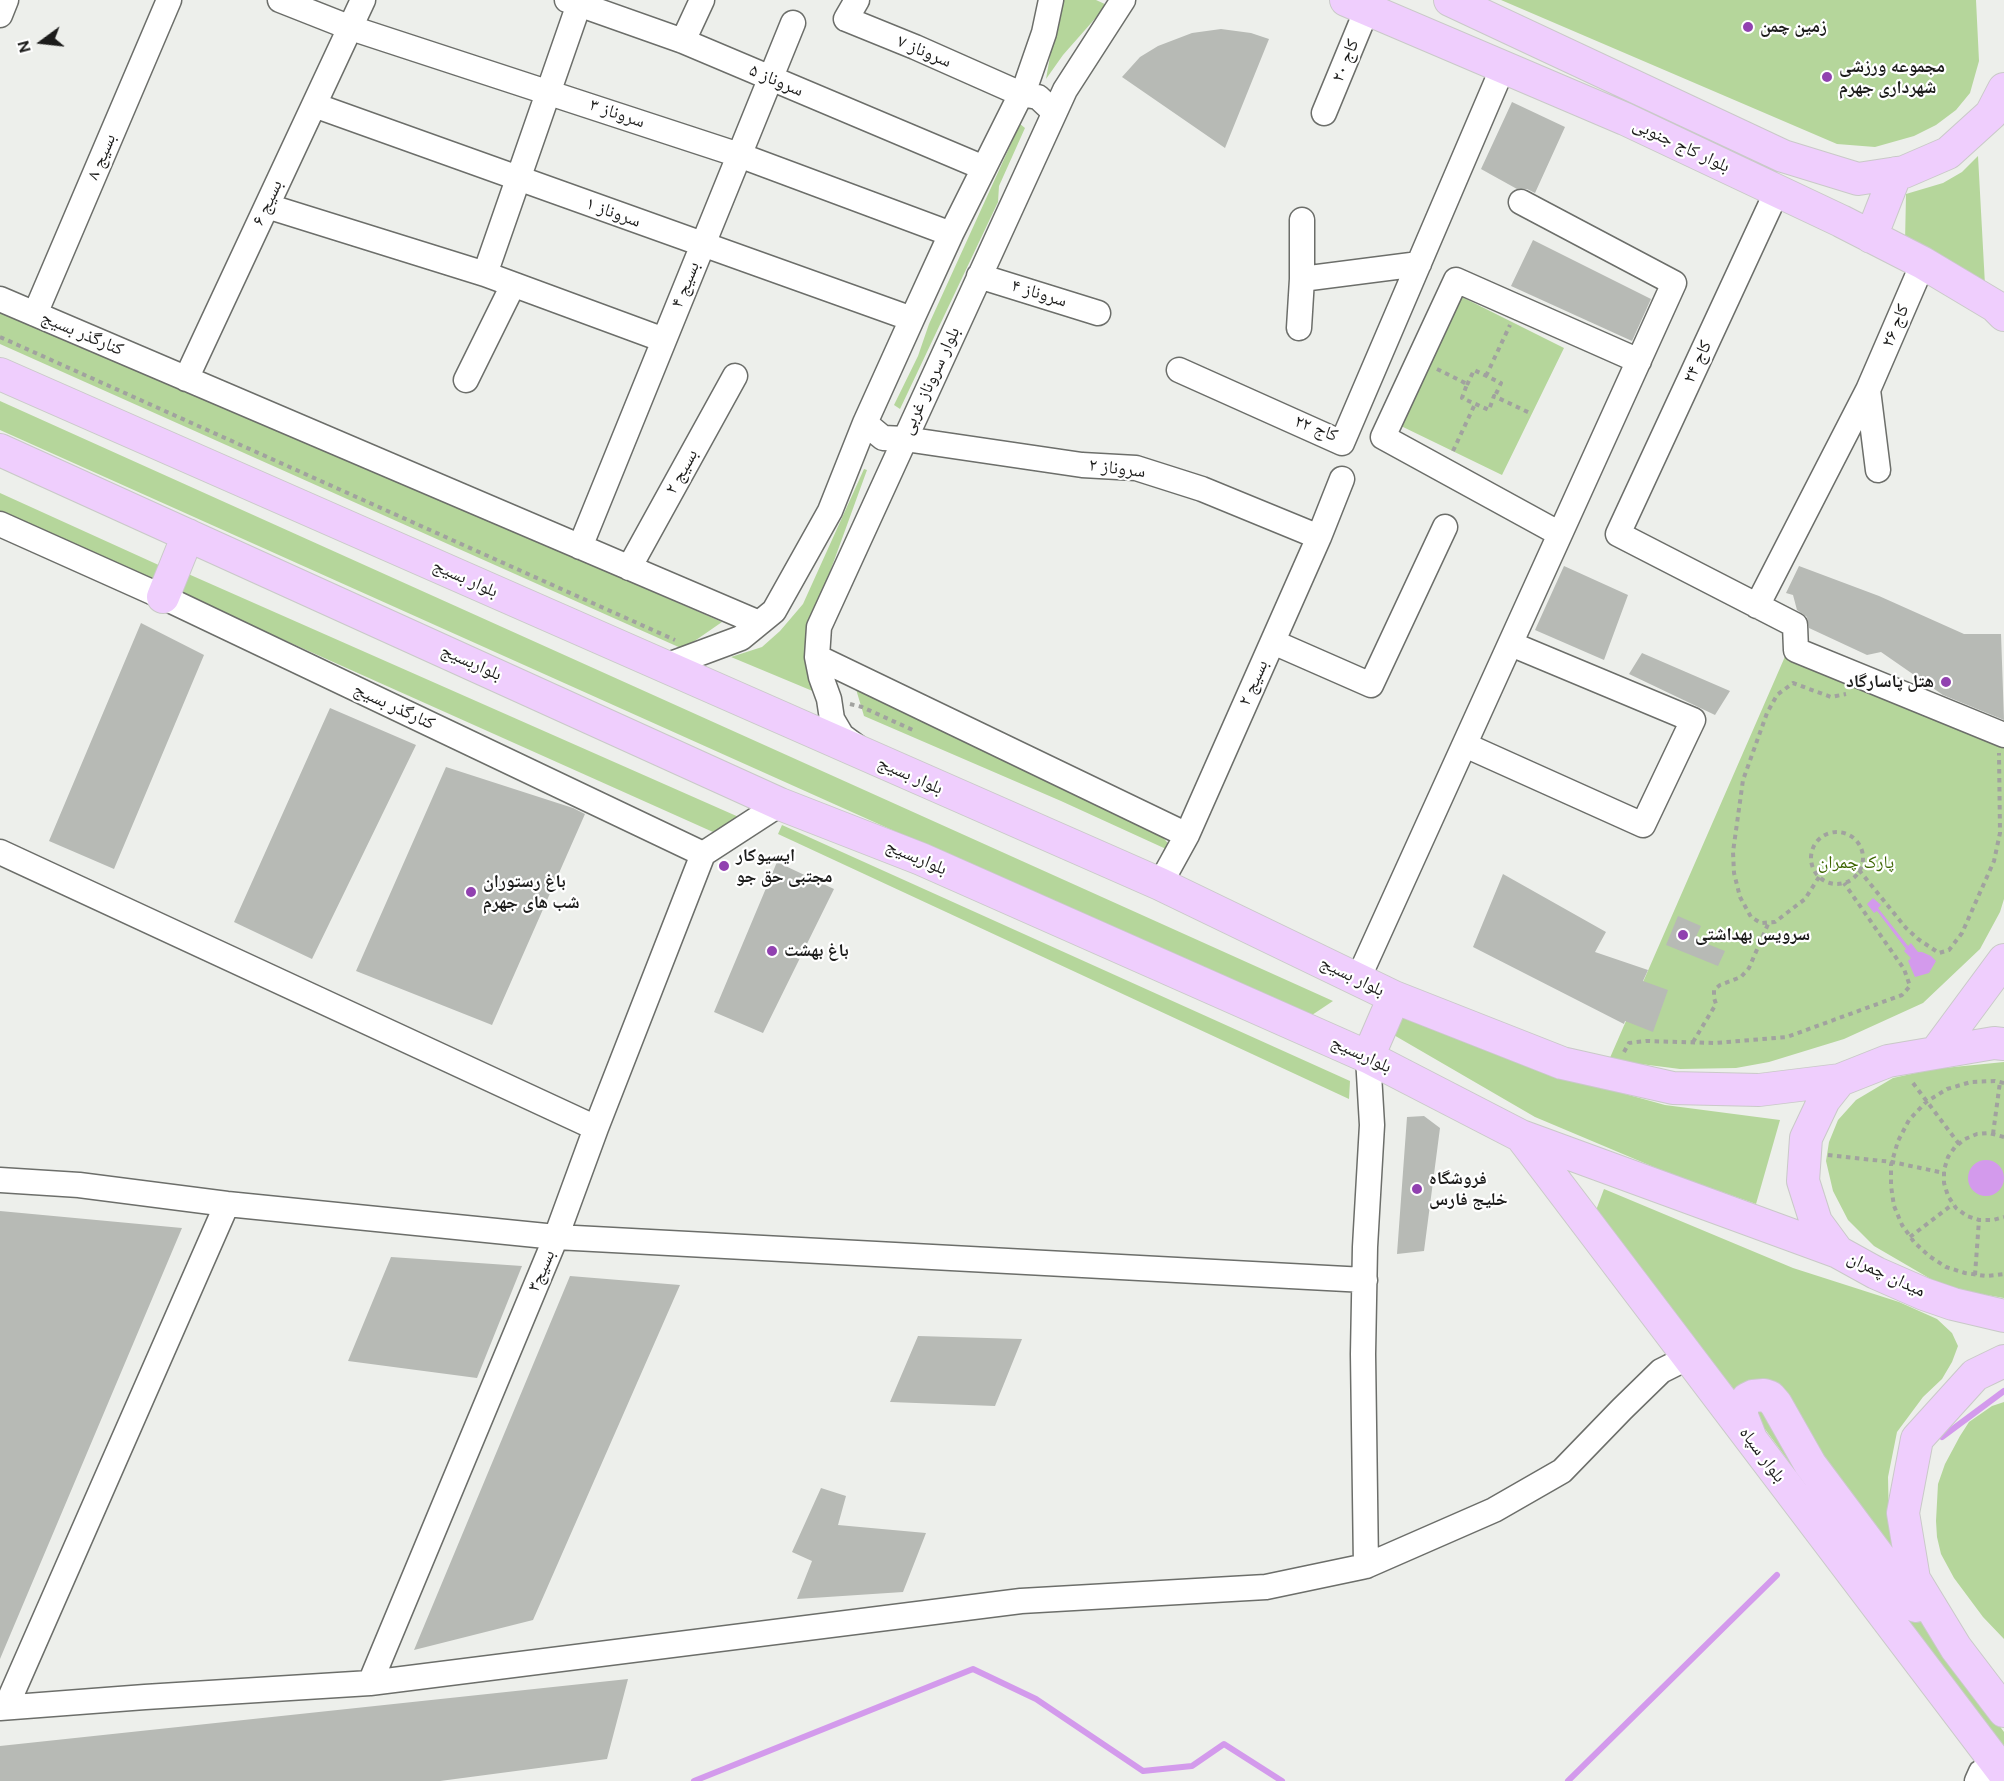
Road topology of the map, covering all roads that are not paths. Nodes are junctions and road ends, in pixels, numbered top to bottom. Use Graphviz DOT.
graph roads {
  1 [pos="6,0"];
  2 [pos="169,0"];
  3 [pos="280,0"];
  4 [pos="363,0"];
  5 [pos="702,0"];
  6 [pos="857,0"];
  7 [pos="1051,0"];
  8 [pos="1123,0"];
  9 [pos="1450,0"];
  10 [pos="573,2"];
  11 [pos="1358,3"];
  12 [pos="0,15"];
  13 [pos="793,23"];
  14 [pos="351,28"];
  15 [pos="683,41"];
  16 [pos="1503,67"];
  17 [pos="770,79"];
  18 [pos="2004,89"];
  19 [pos="550,92"];
  20 [pos="1022,94"];
  21 [pos="314,105"];
  22 [pos="1054,112"];
  23 [pos="1324,113"];
  24 [pos="739,155"];
  25 [pos="984,168"];
  26 [pos="1896,173"];
  27 [pos="519,178"];
  28 [pos="1777,191"];
  29 [pos="1521,202"];
  30 [pos="267,206"];
  31 [pos="1302,220"];
  32 [pos="951,234"];
  33 [pos="1871,237"];
  34 [pos="703,245"];
  35 [pos="1923,263"];
  36 [pos="1419,264"];
  37 [pos="485,274"];
  38 [pos="979,276"];
  39 [pos="1302,279"];
  40 [pos="513,285"];
  41 [pos="0,299"];
  42 [pos="1098,313"];
  43 [pos="35,314"];
  44 [pos="2004,315"];
  45 [pos="912,319"];
  46 [pos="1299,327"];
  47 [pos="664,340"];
  48 [pos="1639,361"];
  49 [pos="1179,370"];
  50 [pos="0,374"];
  51 [pos="735,376"];
  52 [pos="186,379"];
  53 [pos="466,380"];
  54 [pos="1868,390"];
  55 [pos="865,423"];
  56 [pos="905,439"];
  57 [pos="0,450"];
  58 [pos="1878,470"];
  59 [pos="1342,479"];
  60 [pos="0,524"];
  61 [pos="1445,527"];
  62 [pos="1560,534"];
  63 [pos="188,535"];
  64 [pos="1319,537"];
  65 [pos="580,547"];
  66 [pos="629,568"];
  67 [pos="163,597"];
  68 [pos="1757,606"];
  69 [pos="759,623"];
  70 [pos="1273,642"];
  71 [pos="1511,644"];
  72 [pos="817,657"];
  73 [pos="663,667"];
  74 [pos="2001,739"];
  75 [pos="1465,745"];
  76 [pos="876,761"];
  77 [pos="780,804"];
  78 [pos="1187,835"];
  79 [pos="0,852"];
  80 [pos="703,854"];
  81 [pos="1160,884"];
  82 [pos="2004,960"];
  83 [pos="1358,980"];
  84 [pos="1394,997"];
  85 [pos="2004,1044"];
  86 [pos="1936,1052"];
  87 [pos="1368,1057"];
  88 [pos="1840,1080"];
  89 [pos="596,1128"];
  90 [pos="1521,1136"];
  91 [pos="0,1180"];
  92 [pos="227,1204"];
  93 [pos="556,1237"];
  94 [pos="1838,1252"];
  95 [pos="1365,1280"];
  96 [pos="2004,1316"];
  97 [pos="1689,1358"];
  98 [pos="2004,1361"];
  99 [pos="1753,1444"];
  100 [pos="1366,1566"];
  101 [pos="1956,1648"];
  102 [pos="370,1683"];
  103 [pos="3,1707"];
  104 [pos="2004,1711"];
  105 [pos="1993,1773"];
  1 -- 12 [label="street"];
  2 -- 43 [label="street, بسیج ۸"];
  3 -- 14 [label="street, سروناز ۳"];
  4 -- 14 [label="street, بسیج ۶"];
  5 -- 15 [label="street"];
  6 -- 20 [label="street, سروناز ۷"];
  7 -- 20 [label="street"];
  8 -- 22 [label="street, بلوار سروناز غربی"];
  9 -- 26 [label="main road, بلوار کاج جنوبی"];
  10 -- 15 [label="street, سروناز ۵"];
  10 -- 19 [label="street"];
  11 -- 16 [label="main road, بلوار کاج جنوبی"];
  11 -- 23 [label="street, کاج ۲۰"];
  13 -- 17 [label="street, بسیج ۴"];
  14 -- 19 [label="street, سروناز ۳"];
  14 -- 21 [label="street, بسیج ۶"];
  15 -- 17 [label="street, سروناز ۵"];
  16 -- 28 [label="main road, بلوار کاج جنوبی"];
  16 -- 36 [label="street, کاج ۲۲"];
  17 -- 24 [label="street, بسیج ۴"];
  17 -- 25 [label="street, سروناز ۵"];
  18 -- 26 [label="main road, بلوار کاج جنوبی"];
  19 -- 24 [label="street, سروناز ۳"];
  19 -- 27 [label="street"];
  20 -- 22 [label="street"];
  20 -- 25 [label="street"];
  21 -- 27 [label="street, سروناز ۱"];
  21 -- 30 [label="street, بسیج ۶"];
  22 -- 38 [label="street, بلوار سروناز غربی"];
  24 -- 32 [label="street, سروناز ۳"];
  24 -- 34 [label="street, بسیج ۴"];
  25 -- 32 [label="street"];
  26 -- 33 [label="main road"];
  27 -- 34 [label="street, سروناز ۱"];
  27 -- 37 [label="street"];
  28 -- 33 [label="main road, بلوار کاج جنوبی"];
  28 -- 68 [label="street, کاج ۲۴"];
  29 -- 48 [label="street"];
  30 -- 37 [label="street"];
  30 -- 52 [label="street, بسیج ۶"];
  31 -- 39 [label="street"];
  32 -- 45 [label="street"];
  33 -- 35 [label="main road, بلوار کاج جنوبی"];
  34 -- 45 [label="street, سروناز ۱"];
  34 -- 47 [label="street, بسیج ۴"];
  35 -- 44 [label="main road, بلوار کاج جنوبی"];
  35 -- 54 [label="street, کاج ۲۶"];
  36 -- 39 [label="street"];
  36 -- 49 [label="street, کاج ۲۲"];
  37 -- 40 [label="street"];
  38 -- 42 [label="street, سروناز ۴"];
  38 -- 56 [label="street, بلوار سروناز غربی"];
  39 -- 46 [label="street"];
  40 -- 47 [label="street"];
  40 -- 53 [label="street"];
  41 -- 43 [label="street, کنارگذر بسیج"];
  43 -- 52 [label="street, کنارگذر بسیج"];
  45 -- 55 [label="street"];
  47 -- 65 [label="street, بسیج ۴"];
  48 -- 62 [label="street"];
  48 -- 62 [label="street"];
  50 -- 73 [label="main road, بلوار بسیج"];
  51 -- 66 [label="street, بسیج ۲"];
  52 -- 65 [label="street, کنارگذر بسیج"];
  54 -- 58 [label="street"];
  54 -- 68 [label="street, کاج ۲۶"];
  55 -- 56 [label="street, سروناز ۲"];
  55 -- 69 [label="street"];
  56 -- 64 [label="street, سروناز ۲"];
  56 -- 72 [label="street, بلوار سروناز غربی"];
  57 -- 63 [label="main road, بلواربسیج"];
  59 -- 64 [label="street, بسیج ۲"];
  60 -- 67 [label="street, کنارگذر بسیج"];
  61 -- 70 [label="street"];
  62 -- 71 [label="street"];
  63 -- 67 [label="main road"];
  63 -- 77 [label="main road, بلواربسیج"];
  64 -- 70 [label="street, بسیج ۲"];
  65 -- 66 [label="street, کنارگذر بسیج"];
  66 -- 69 [label="street, کنارگذر بسیج"];
  67 -- 80 [label="street, کنارگذر بسیج"];
  68 -- 74 [label="street"];
  69 -- 73 [label="street"];
  70 -- 78 [label="street, بسیج ۲"];
  71 -- 75 [label="street"];
  71 -- 75 [label="street"];
  72 -- 76 [label="street, بلوار سروناز غربی"];
  72 -- 78 [label="street"];
  73 -- 76 [label="main road, بلوار بسیج"];
  75 -- 83 [label="street"];
  76 -- 81 [label="main road, بلوار بسیج"];
  77 -- 80 [label="street"];
  77 -- 87 [label="main road, بلواربسیج"];
  78 -- 81 [label="street, بسیج ۲"];
  79 -- 89 [label="street"];
  80 -- 89 [label="street, بسیج۳"];
  81 -- 83 [label="main road, بلوار بسیج"];
  82 -- 86 [label="main road"];
  83 -- 84 [label="main road, بلوار بسیج"];
  84 -- 87 [label="main road"];
  84 -- 88 [label="main road, بلوار بسیج"];
  85 -- 86 [label="main road"];
  86 -- 88 [label="main road"];
  87 -- 90 [label="main road, بلواربسیج"];
  87 -- 95 [label="street"];
  88 -- 94 [label="main road, میدان چمران"];
  89 -- 93 [label="street, بسیج۳"];
  90 -- 94 [label="main road, بلواربسیج"];
  90 -- 97 [label="main road, بلوار سپاه"];
  91 -- 92 [label="street"];
  92 -- 93 [label="street"];
  92 -- 103 [label="street"];
  93 -- 95 [label="street"];
  93 -- 102 [label="street, بسیج۳"];
  94 -- 96 [label="main road, میدان چمران"];
  95 -- 100 [label="street"];
  97 -- 99 [label="main road, بلوار سپاه"];
  97 -- 100 [label="street"];
  98 -- 101 [label="main road"];
  99 -- 101 [label="main road"];
  99 -- 105 [label="main road, بلوار سپاه"];
  100 -- 102 [label="street"];
  101 -- 104 [label="main road"];
  102 -- 103 [label="street"];
}
